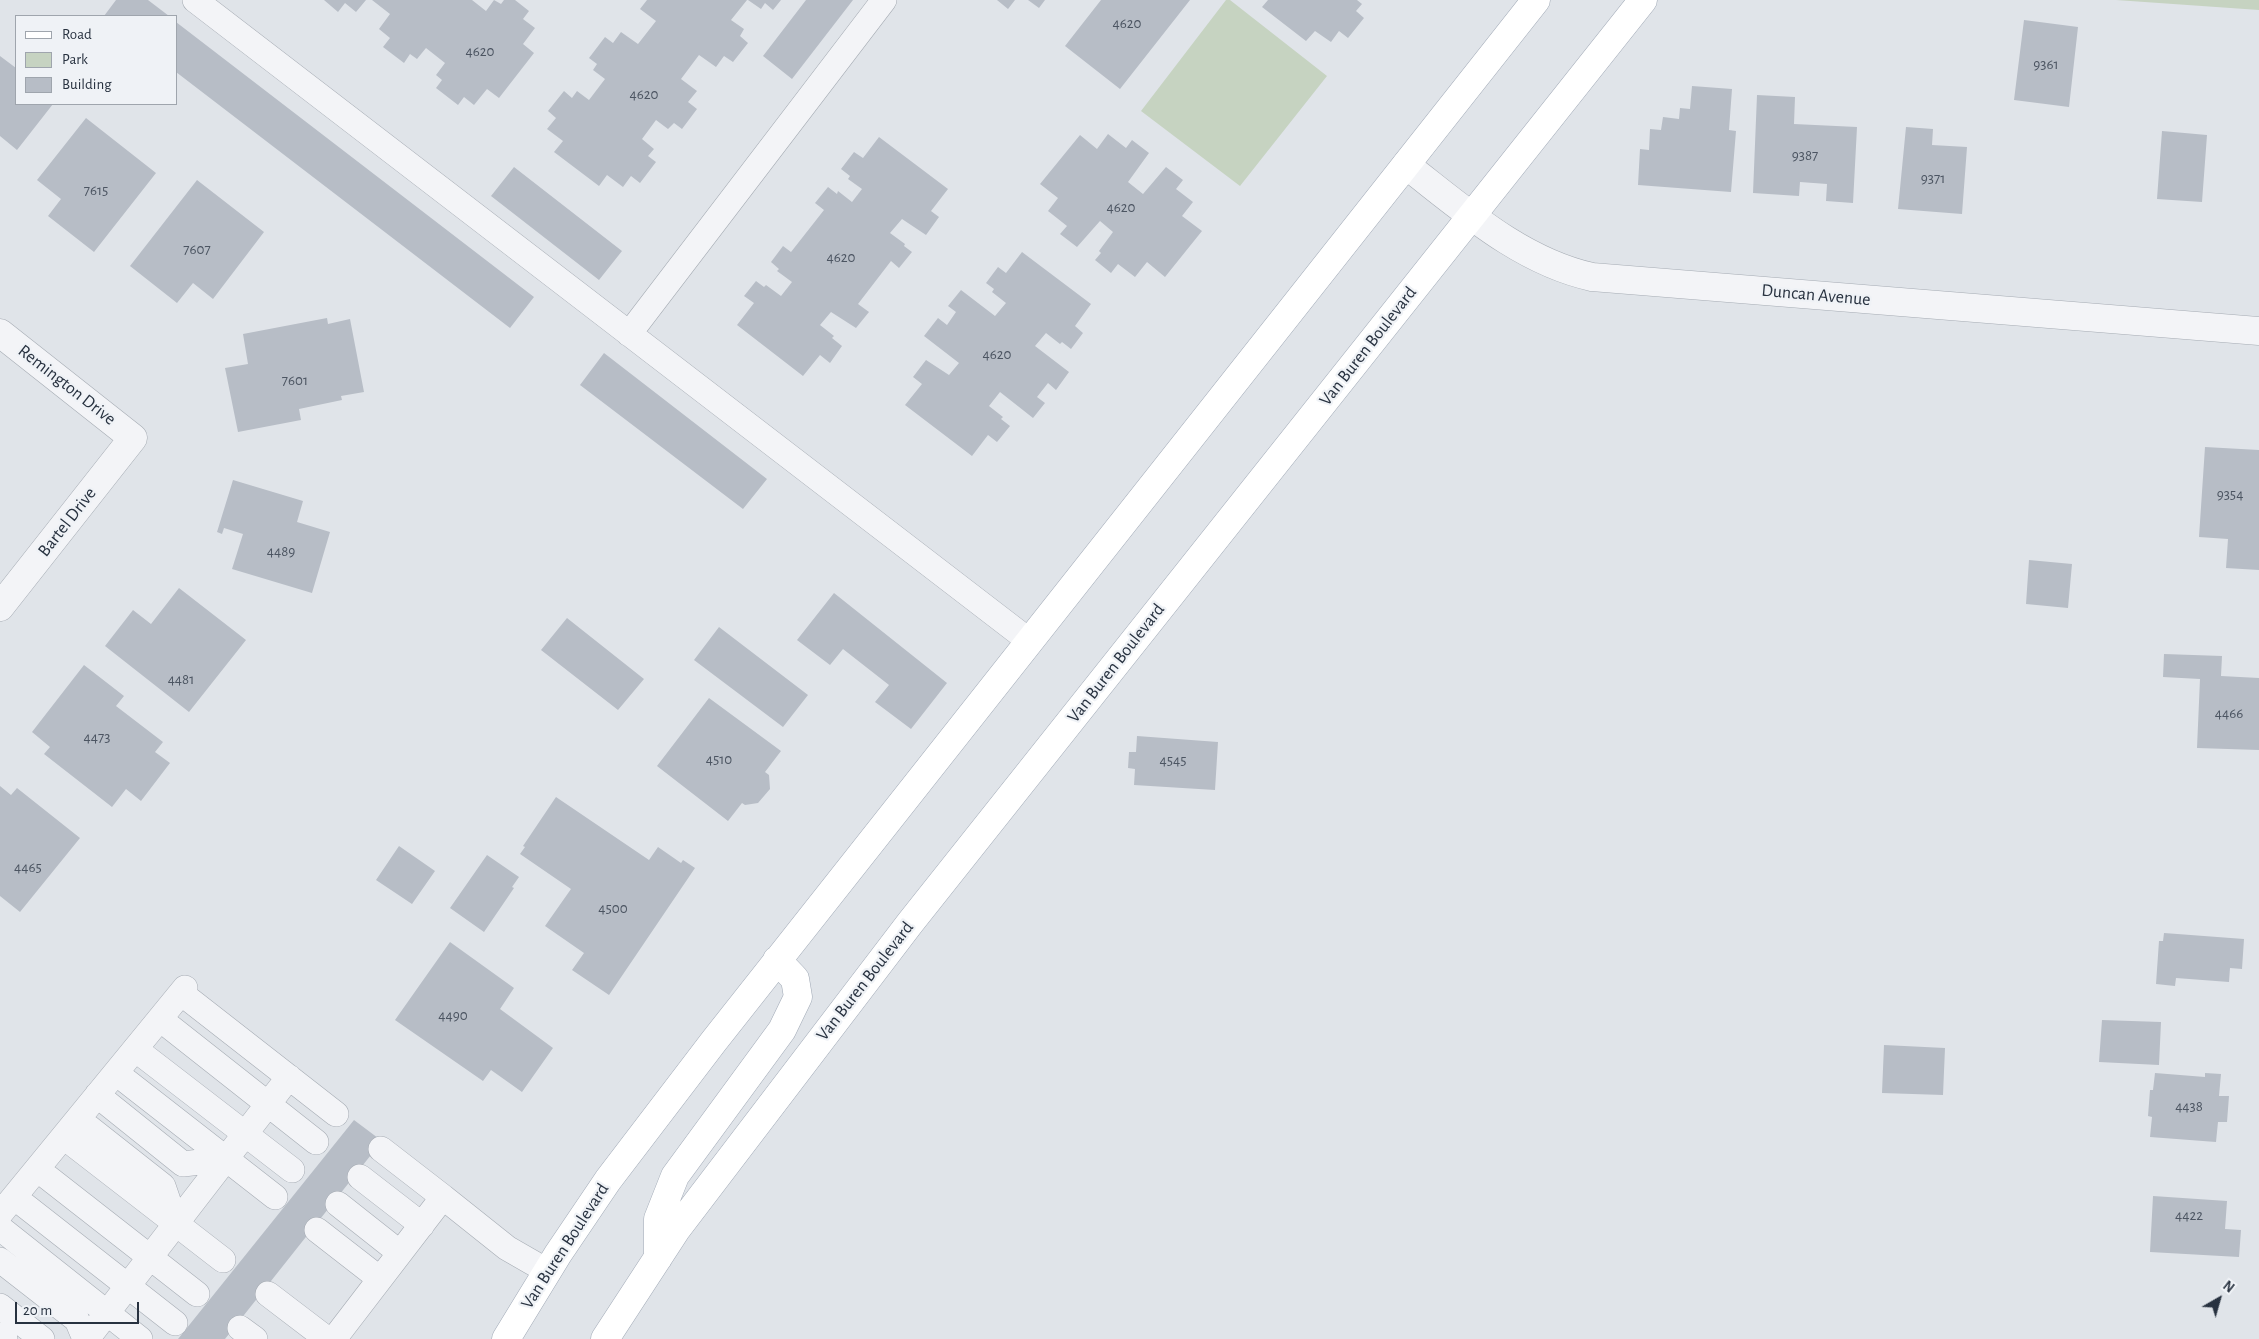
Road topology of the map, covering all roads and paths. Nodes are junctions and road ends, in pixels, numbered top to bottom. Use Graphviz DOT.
graph roads {
  1 [pos="196,0"];
  2 [pos="884,0"];
  3 [pos="1536,0"];
  4 [pos="1643,0"];
  5 [pos="1406,165"];
  6 [pos="1472,216"];
  7 [pos="2259,331"];
  8 [pos="0,333"];
  9 [pos="629,334"];
  10 [pos="133,438"];
  11 [pos="0,607"];
  12 [pos="1028,640"];
  13 [pos="777,960"];
  14 [pos="160,1019"];
  15 [pos="135,1049"];
  16 [pos="116,1073"];
  17 [pos="289,1077"];
  18 [pos="97,1095"];
  19 [pos="268,1104"];
  20 [pos="336,1114"];
  21 [pos="71,1128"];
  22 [pos="246,1134"];
  23 [pos="316,1142"];
  24 [pos="382,1149"];
  25 [pos="226,1159"];
  26 [pos="37,1169"];
  27 [pos="292,1170"];
  28 [pos="360,1177"];
  29 [pos="274,1197"];
  30 [pos="443,1197"];
  31 [pos="338,1204"];
  32 [pos="7,1206"];
  33 [pos="176,1224"];
  34 [pos="422,1225"];
  35 [pos="0,1228"];
  36 [pos="317,1230"];
  37 [pos="400,1253"];
  38 [pos="150,1257"];
  39 [pos="658,1258"];
  40 [pos="0,1260"];
  41 [pos="223,1260"];
  42 [pos="547,1271"];
  43 [pos="380,1279"];
  44 [pos="128,1286"];
  45 [pos="197,1294"];
  46 [pos="268,1294"];
  47 [pos="0,1306"];
  48 [pos="107,1313"];
  49 [pos="175,1323"];
  50 [pos="0,1335"];
  51 [pos="5,1339"];
  52 [pos="42,1339"];
  53 [pos="86,1339"];
  54 [pos="140,1339"];
  55 [pos="327,1339"];
  56 [pos="334,1339"];
  57 [pos="506,1339"];
  58 [pos="606,1339"];
  1 -- 9 [label="lane"];
  2 -- 9 [label="lane"];
  3 -- 5 [label="main road, Van Buren Boulevard"];
  4 -- 6 [label="main road, Van Buren Boulevard"];
  5 -- 6 [label="street, Duncan Avenue"];
  5 -- 12 [label="main road, Van Buren Boulevard"];
  6 -- 7 [label="street, Duncan Avenue"];
  6 -- 39 [label="main road, Van Buren Boulevard"];
  8 -- 10 [label="street, Remington Drive"];
  9 -- 12 [label="lane"];
  10 -- 11 [label="street, Bartel Drive"];
  12 -- 13 [label="main road, Van Buren Boulevard"];
  13 -- 39 [label="main road"];
  13 -- 42 [label="main road, Van Buren Boulevard"];
  14 -- 15 [label="lane"];
  14 -- 17 [label="lane"];
  14 -- 19 [label="lane"];
  15 -- 16 [label="lane"];
  15 -- 22 [label="lane"];
  16 -- 18 [label="lane"];
  16 -- 25 [label="lane"];
  17 -- 19 [label="lane"];
  17 -- 20 [label="lane"];
  18 -- 21 [label="lane"];
  18 -- 25 [label="lane"];
  19 -- 22 [label="lane"];
  19 -- 23 [label="lane"];
  21 -- 26 [label="lane"];
  21 -- 33 [label="lane"];
  22 -- 25 [label="lane"];
  22 -- 27 [label="lane"];
  24 -- 30 [label="lane"];
  25 -- 29 [label="lane"];
  25 -- 33 [label="lane"];
  26 -- 32 [label="lane"];
  26 -- 38 [label="lane"];
  28 -- 34 [label="lane"];
  30 -- 34 [label="lane"];
  30 -- 42 [label="lane"];
  31 -- 37 [label="lane"];
  32 -- 44 [label="lane"];
  33 -- 38 [label="lane"];
  33 -- 41 [label="lane"];
  34 -- 37 [label="lane"];
  35 -- 48 [label="lane"];
  36 -- 43 [label="lane"];
  37 -- 43 [label="lane"];
  38 -- 44 [label="lane"];
  38 -- 45 [label="lane"];
  39 -- 58 [label="main road, Van Buren Boulevard"];
  40 -- 53 [label="lane"];
  42 -- 57 [label="main road, Van Buren Boulevard"];
  43 -- 56 [label="lane"];
  44 -- 48 [label="lane"];
  44 -- 49 [label="lane"];
  46 -- 55 [label="lane"];
  47 -- 52 [label="lane"];
  48 -- 53 [label="lane"];
  48 -- 54 [label="lane"];
  50 -- 51 [label="lane"];
}
